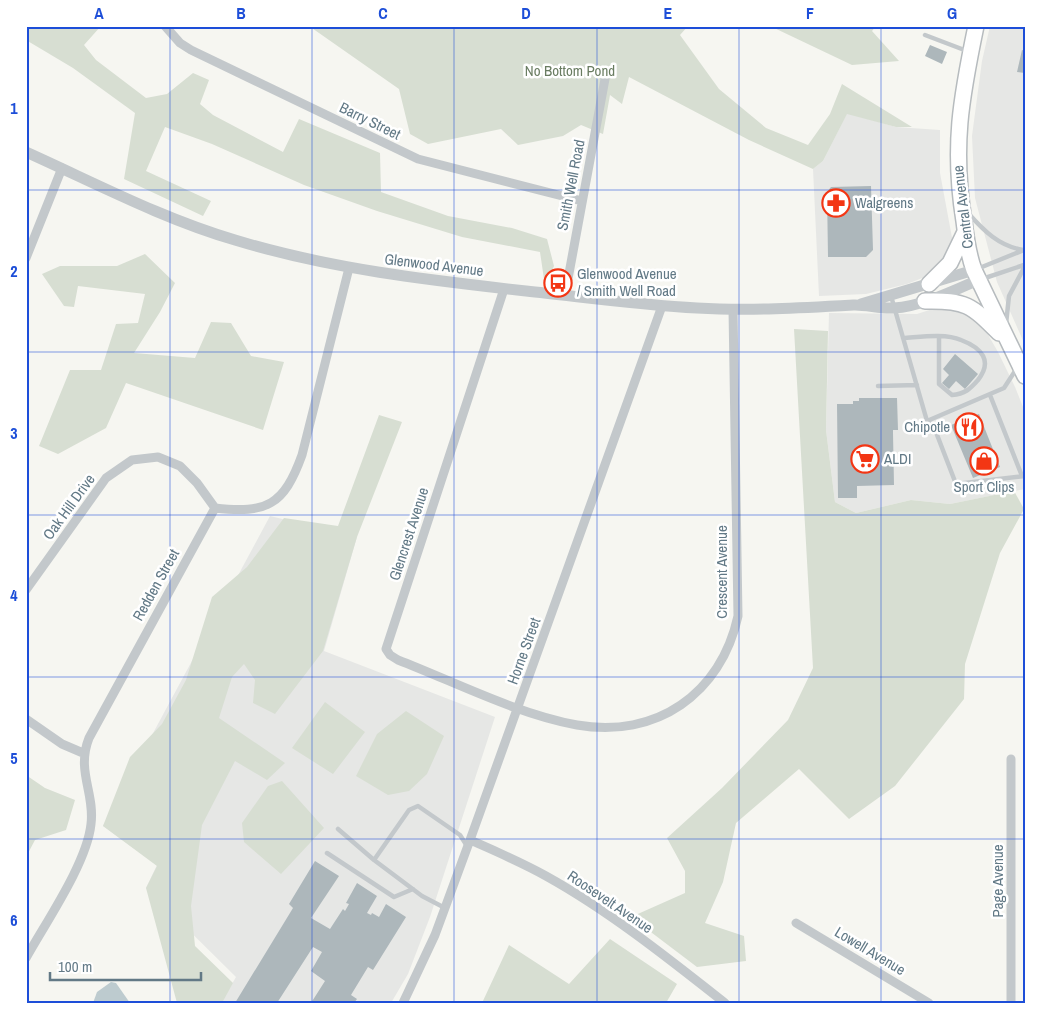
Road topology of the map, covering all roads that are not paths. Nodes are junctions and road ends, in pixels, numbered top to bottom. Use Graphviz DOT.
graph roads {
  1 [pos="165,26"];
  2 [pos="974,27"];
  3 [pos="925,35"];
  4 [pos="970,53"];
  5 [pos="605,79"];
  6 [pos="26,152"];
  7 [pos="62,168"];
  8 [pos="582,201"];
  9 [pos="961,205"];
  10 [pos="966,232"];
  11 [pos="1024,250"];
  12 [pos="26,258"];
  13 [pos="1025,265"];
  14 [pos="349,268"];
  15 [pos="976,275"];
  16 [pos="929,284"];
  17 [pos="504,289"];
  18 [pos="565,295"];
  19 [pos="890,295"];
  20 [pos="925,301"];
  21 [pos="858,305"];
  22 [pos="662,306"];
  23 [pos="895,308"];
  24 [pos="732,309"];
  25 [pos="939,337"];
  26 [pos="903,338"];
  27 [pos="1008,342"];
  28 [pos="1022,370"];
  29 [pos="917,385"];
  30 [pos="878,386"];
  31 [pos="970,390"];
  32 [pos="990,395"];
  33 [pos="973,403"];
  34 [pos="927,421"];
  35 [pos="1024,476"];
  36 [pos="215,508"];
  37 [pos="26,590"];
  38 [pos="519,707"];
  39 [pos="26,719"];
  40 [pos="83,753"];
  41 [pos="1011,759"];
  42 [pos="338,830"];
  43 [pos="469,843"];
  44 [pos="327,854"];
  45 [pos="374,860"];
  46 [pos="412,889"];
  47 [pos="444,908"];
  48 [pos="796,923"];
  49 [pos="26,958"];
  50 [pos="403,1003"];
  51 [pos="725,1003"];
  52 [pos="929,1003"];
  53 [pos="1011,1003"];
  1 -- 8 [label="street, Barry Street"];
  2 -- 4 [label="main road, Central Avenue"];
  3 -- 4 [label="lane"];
  4 -- 9 [label="main road, Central Avenue"];
  5 -- 8 [label="street, Smith Well Road"];
  6 -- 7 [label="street, Glenwood Avenue"];
  7 -- 12 [label="street"];
  7 -- 14 [label="street, Glenwood Avenue"];
  8 -- 18 [label="street, Smith Well Road"];
  9 -- 10 [label="main road, Central Avenue"];
  9 -- 11 [label="lane"];
  10 -- 15 [label="main road, Central Avenue"];
  10 -- 16 [label="main road"];
  11 -- 15 [label="lane"];
  13 -- 15 [label="lane"];
  13 -- 27 [label="lane"];
  14 -- 17 [label="street, Glenwood Avenue"];
  14 -- 36 [label="street"];
  15 -- 16 [label="street, Glenwood Avenue"];
  15 -- 20 [label="street, Glenwood Avenue"];
  15 -- 27 [label="main road, Central Avenue"];
  16 -- 19 [label="street, Glenwood Avenue"];
  17 -- 18 [label="street, Glenwood Avenue"];
  17 -- 38 [label="street, Glencrest Avenue"];
  18 -- 22 [label="street, Glenwood Avenue"];
  19 -- 21 [label="street, Glenwood Avenue"];
  19 -- 23 [label="lane"];
  20 -- 23 [label="street, Glenwood Avenue"];
  20 -- 27 [label="main road"];
  21 -- 23 [label="street, Glenwood Avenue"];
  21 -- 24 [label="street, Glenwood Avenue"];
  22 -- 24 [label="street, Glenwood Avenue"];
  22 -- 38 [label="street, Horne Street"];
  23 -- 26 [label="lane"];
  24 -- 38 [label="street, Crescent Avenue"];
  25 -- 26 [label="lane"];
  25 -- 31 [label="lane"];
  25 -- 31 [label="lane"];
  26 -- 29 [label="lane"];
  27 -- 28 [label="main road, Central Avenue"];
  28 -- 32 [label="lane"];
  29 -- 30 [label="lane"];
  29 -- 34 [label="lane"];
  31 -- 33 [label="lane"];
  32 -- 33 [label="lane"];
  32 -- 35 [label="lane"];
  33 -- 34 [label="lane"];
  34 -- 35 [label="lane"];
  36 -- 37 [label="street, Oak Hill Drive"];
  36 -- 40 [label="street, Redden Street"];
  38 -- 43 [label="street, Horne Street"];
  39 -- 40 [label="street"];
  40 -- 49 [label="street"];
  41 -- 53 [label="street, Page Avenue"];
  42 -- 45 [label="lane"];
  43 -- 45 [label="lane"];
  43 -- 47 [label="street, Horne Street"];
  43 -- 51 [label="street, Roosevelt Avenue"];
  44 -- 46 [label="lane"];
  45 -- 46 [label="lane"];
  46 -- 47 [label="lane"];
  47 -- 50 [label="street, Horne Street"];
  48 -- 52 [label="street, Lowell Avenue"];
}
